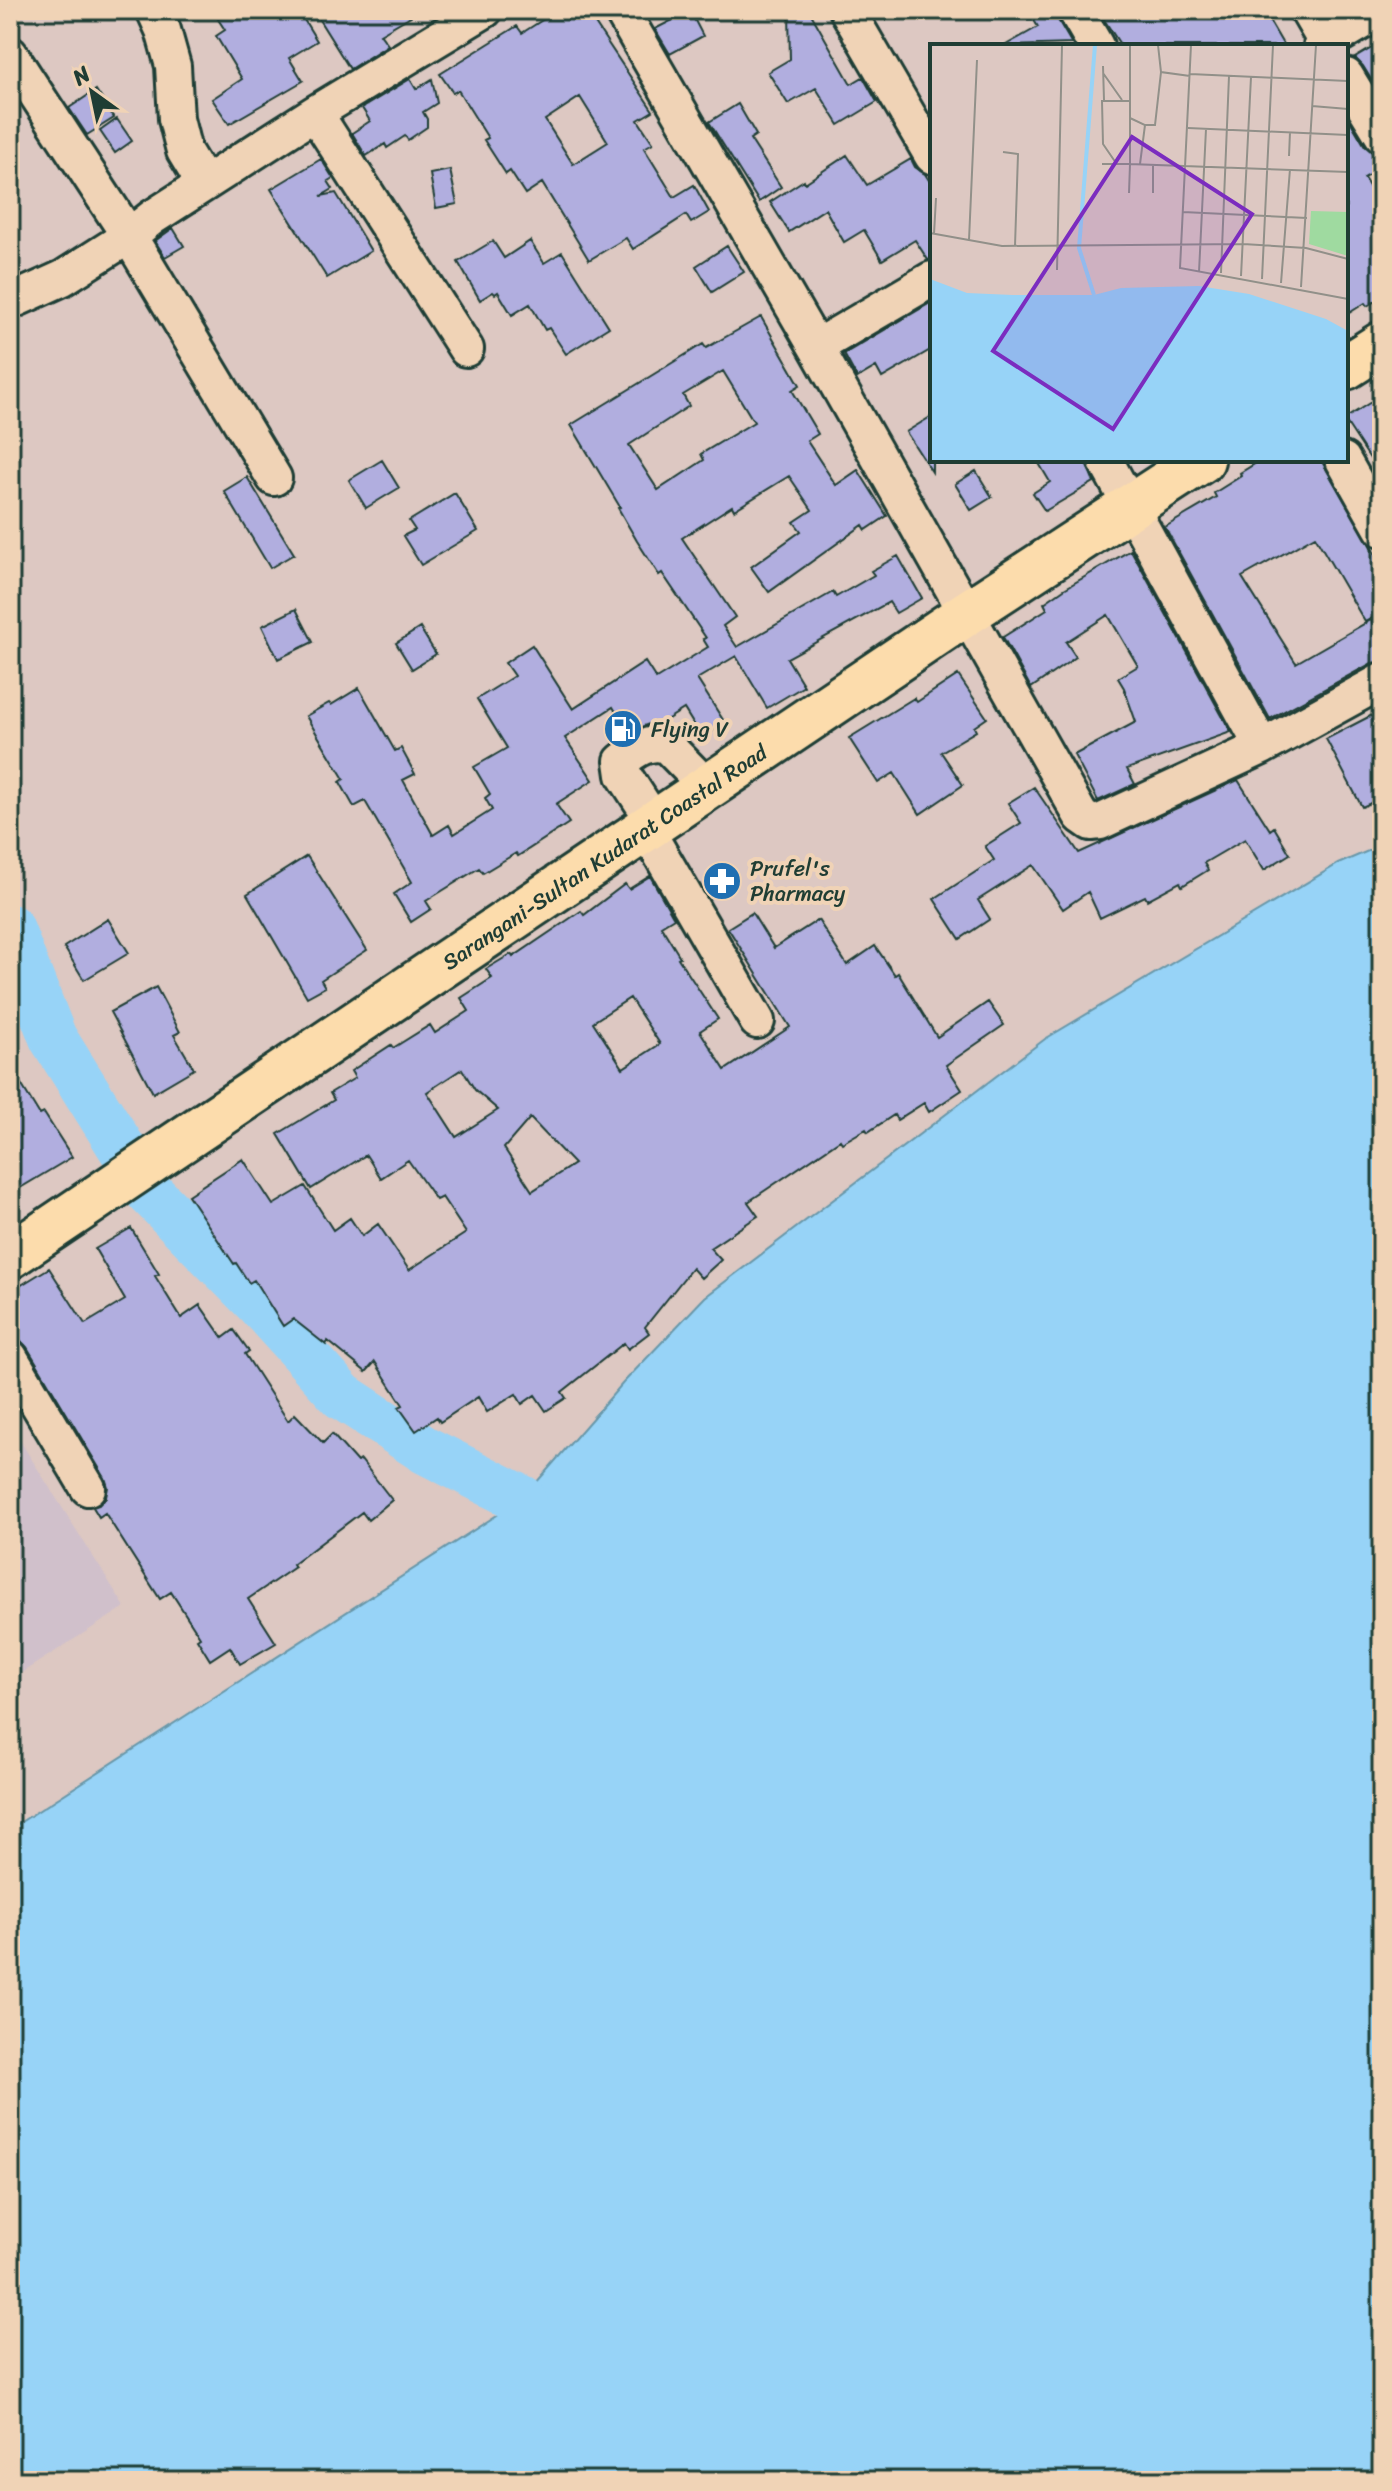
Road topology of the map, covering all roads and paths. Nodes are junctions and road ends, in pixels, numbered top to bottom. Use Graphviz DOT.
graph roads {
  1 [pos="154,10"];
  2 [pos="485,10"];
  3 [pos="621,10"];
  4 [pos="847,10"];
  5 [pos="1075,10"];
  6 [pos="1307,10"];
  7 [pos="1382,10"];
  8 [pos="1095,44"];
  9 [pos="1324,44"];
  10 [pos="1327,44"];
  11 [pos="10,54"];
  12 [pos="1348,79"];
  13 [pos="315,113"];
  14 [pos="1382,135"];
  15 [pos="930,153"];
  16 [pos="204,184"];
  17 [pos="129,236"];
  18 [pos="930,280"];
  19 [pos="10,302"];
  20 [pos="1382,344"];
  21 [pos="816,347"];
  22 [pos="466,349"];
  23 [pos="1348,366"];
  24 [pos="1106,462"];
  25 [pos="1199,462"];
  26 [pos="1344,462"];
  27 [pos="274,478"];
  28 [pos="1131,506"];
  29 [pos="1382,529"];
  30 [pos="967,613"];
  31 [pos="1382,681"];
  32 [pos="1262,747"];
  33 [pos="707,787"];
  34 [pos="650,826"];
  35 [pos="757,1021"];
  36 [pos="10,1256"];
  37 [pos="10,1357"];
  38 [pos="88,1488"];
  1 -- 16 [label="street"];
  2 -- 13 [label="street"];
  3 -- 21 [label="street"];
  4 -- 15 [label="street"];
  5 -- 8 [label="street"];
  6 -- 9 [label="street"];
  7 -- 10 [label="street"];
  11 -- 17 [label="street"];
  12 -- 14 [label="street"];
  13 -- 16 [label="street"];
  13 -- 22 [label="street"];
  16 -- 17 [label="street"];
  17 -- 19 [label="street"];
  17 -- 27 [label="street"];
  18 -- 21 [label="street"];
  20 -- 23 [label="main road"];
  21 -- 30 [label="street"];
  24 -- 28 [label="street"];
  25 -- 28 [label="main road, Sarangani-Sultan Kudarat Coastal Road"];
  26 -- 29 [label="street"];
  28 -- 30 [label="main road, Sarangani-Sultan Kudarat Coastal Road"];
  28 -- 32 [label="street"];
  30 -- 32 [label="street"];
  30 -- 33 [label="main road, Sarangani-Sultan Kudarat Coastal Road"];
  31 -- 32 [label="street"];
  33 -- 34 [label="main road, Sarangani-Sultan Kudarat Coastal Road"];
  33 -- 34 [label="street"];
  34 -- 35 [label="street"];
  34 -- 36 [label="main road, Sarangani-Sultan Kudarat Coastal Road"];
  37 -- 38 [label="street"];
}
